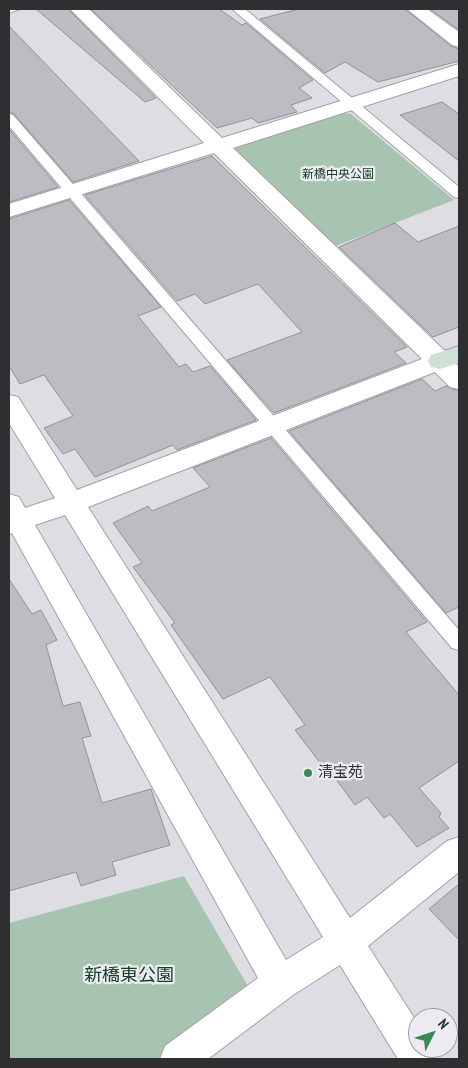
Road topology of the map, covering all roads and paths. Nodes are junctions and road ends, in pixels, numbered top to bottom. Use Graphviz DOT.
graph roads {
  1 [pos="14,9"];
  2 [pos="78,9"];
  3 [pos="238,9"];
  4 [pos="420,9"];
  5 [pos="9,10"];
  6 [pos="459,41"];
  7 [pos="459,70"];
  8 [pos="351,103"];
  9 [pos="9,118"];
  10 [pos="218,145"];
  11 [pos="71,190"];
  12 [pos="459,194"];
  13 [pos="9,210"];
  14 [pos="450,358"];
  15 [pos="459,381"];
  16 [pos="9,403"];
  17 [pos="273,427"];
  18 [pos="70,504"];
  19 [pos="12,516"];
  20 [pos="459,643"];
  21 [pos="459,852"];
  22 [pos="345,942"];
  23 [pos="280,983"];
  24 [pos="178,1059"];
  25 [pos="419,1059"];
  1 -- 5 [label="lane"];
  2 -- 10 [label="street"];
  3 -- 8 [label="lane"];
  4 -- 6 [label="street"];
  7 -- 8 [label="street"];
  8 -- 10 [label="street"];
  8 -- 12 [label="lane"];
  9 -- 11 [label="lane"];
  10 -- 11 [label="street"];
  10 -- 14 [label="street"];
  11 -- 13 [label="street"];
  11 -- 17 [label="lane"];
  14 -- 15 [label="street"];
  14 -- 17 [label="street"];
  16 -- 18 [label="street"];
  17 -- 18 [label="street"];
  17 -- 20 [label="lane"];
  18 -- 19 [label="street"];
  18 -- 22 [label="street"];
  19 -- 23 [label="street"];
  21 -- 22 [label="street"];
  22 -- 23 [label="street"];
  22 -- 25 [label="street"];
  23 -- 24 [label="street"];
}
